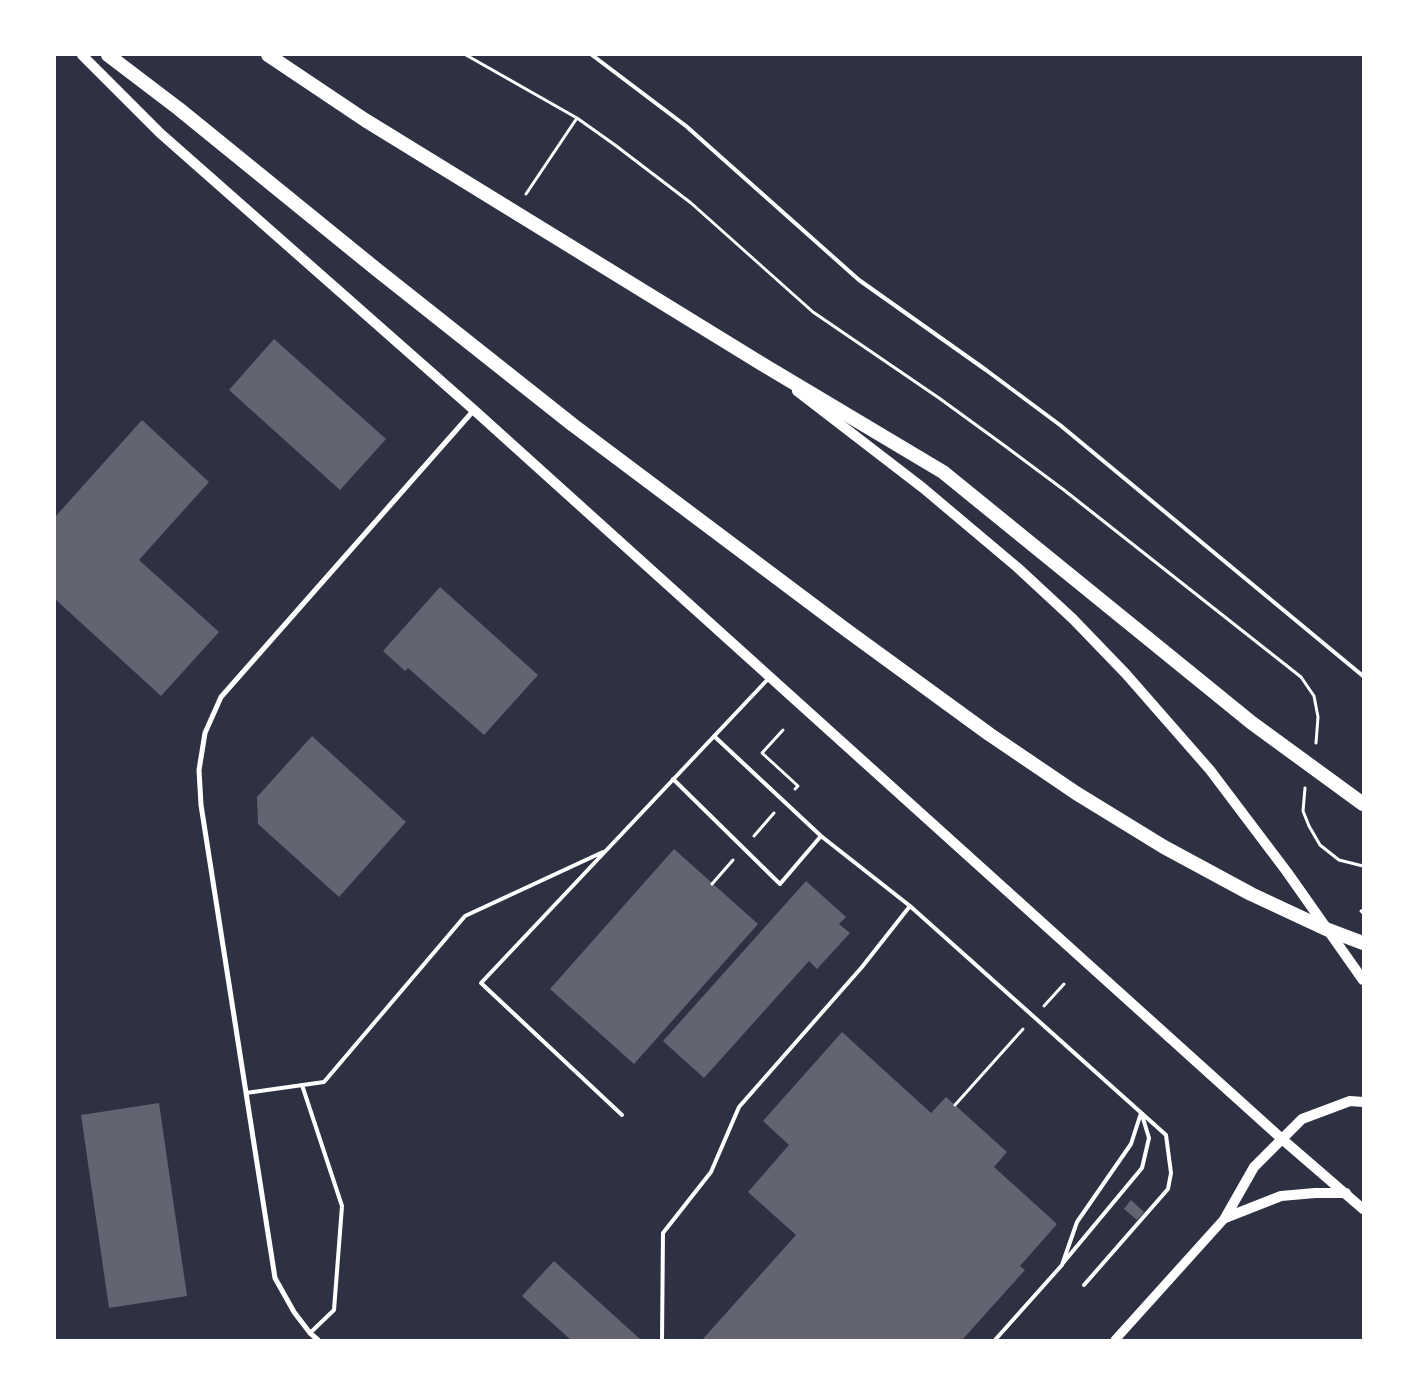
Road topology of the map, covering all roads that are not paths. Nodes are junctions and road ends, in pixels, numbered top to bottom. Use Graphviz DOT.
graph roads {
  1 [pos="82,55"];
  2 [pos="108,55"];
  3 [pos="268,55"];
  4 [pos="592,55"];
  5 [pos="762,364"];
  6 [pos="474,410"];
  7 [pos="770,676"];
  8 [pos="1363,676"];
  9 [pos="714,736"];
  10 [pos="673,779"];
  11 [pos="1359,802"];
  12 [pos="821,836"];
  13 [pos="605,851"];
  14 [pos="910,906"];
  15 [pos="1363,943"];
  16 [pos="1363,980"];
  17 [pos="302,1085"];
  18 [pos="246,1093"];
  19 [pos="1363,1102"];
  20 [pos="1141,1113"];
  21 [pos="622,1115"];
  22 [pos="1282,1139"];
  23 [pos="1346,1193"];
  24 [pos="1363,1208"];
  25 [pos="1225,1218"];
  26 [pos="1062,1265"];
  27 [pos="1084,1285"];
  28 [pos="310,1333"];
  29 [pos="318,1340"];
  30 [pos="662,1340"];
  31 [pos="995,1340"];
  32 [pos="1115,1340"];
  1 -- 6 [label="main road"];
  2 -- 15 [label="highway"];
  3 -- 5 [label="highway"];
  4 -- 8 [label="lane"];
  5 -- 11 [label="highway"];
  5 -- 16 [label="main road"];
  6 -- 7 [label="main road"];
  6 -- 18 [label="street"];
  7 -- 9 [label="lane"];
  7 -- 22 [label="main road"];
  9 -- 10 [label="lane"];
  9 -- 12 [label="lane"];
  10 -- 12 [label="lane"];
  10 -- 13 [label="lane"];
  12 -- 14 [label="lane"];
  13 -- 17 [label="lane"];
  13 -- 21 [label="lane"];
  14 -- 20 [label="lane"];
  14 -- 30 [label="lane"];
  17 -- 18 [label="lane"];
  17 -- 28 [label="lane"];
  18 -- 28 [label="street"];
  19 -- 22 [label="main road"];
  20 -- 26 [label="lane"];
  20 -- 26 [label="lane"];
  20 -- 27 [label="lane"];
  22 -- 23 [label="main road"];
  22 -- 25 [label="main road"];
  23 -- 24 [label="main road"];
  23 -- 25 [label="main road"];
  25 -- 32 [label="street"];
  26 -- 31 [label="lane"];
  28 -- 29 [label="street"];
}
